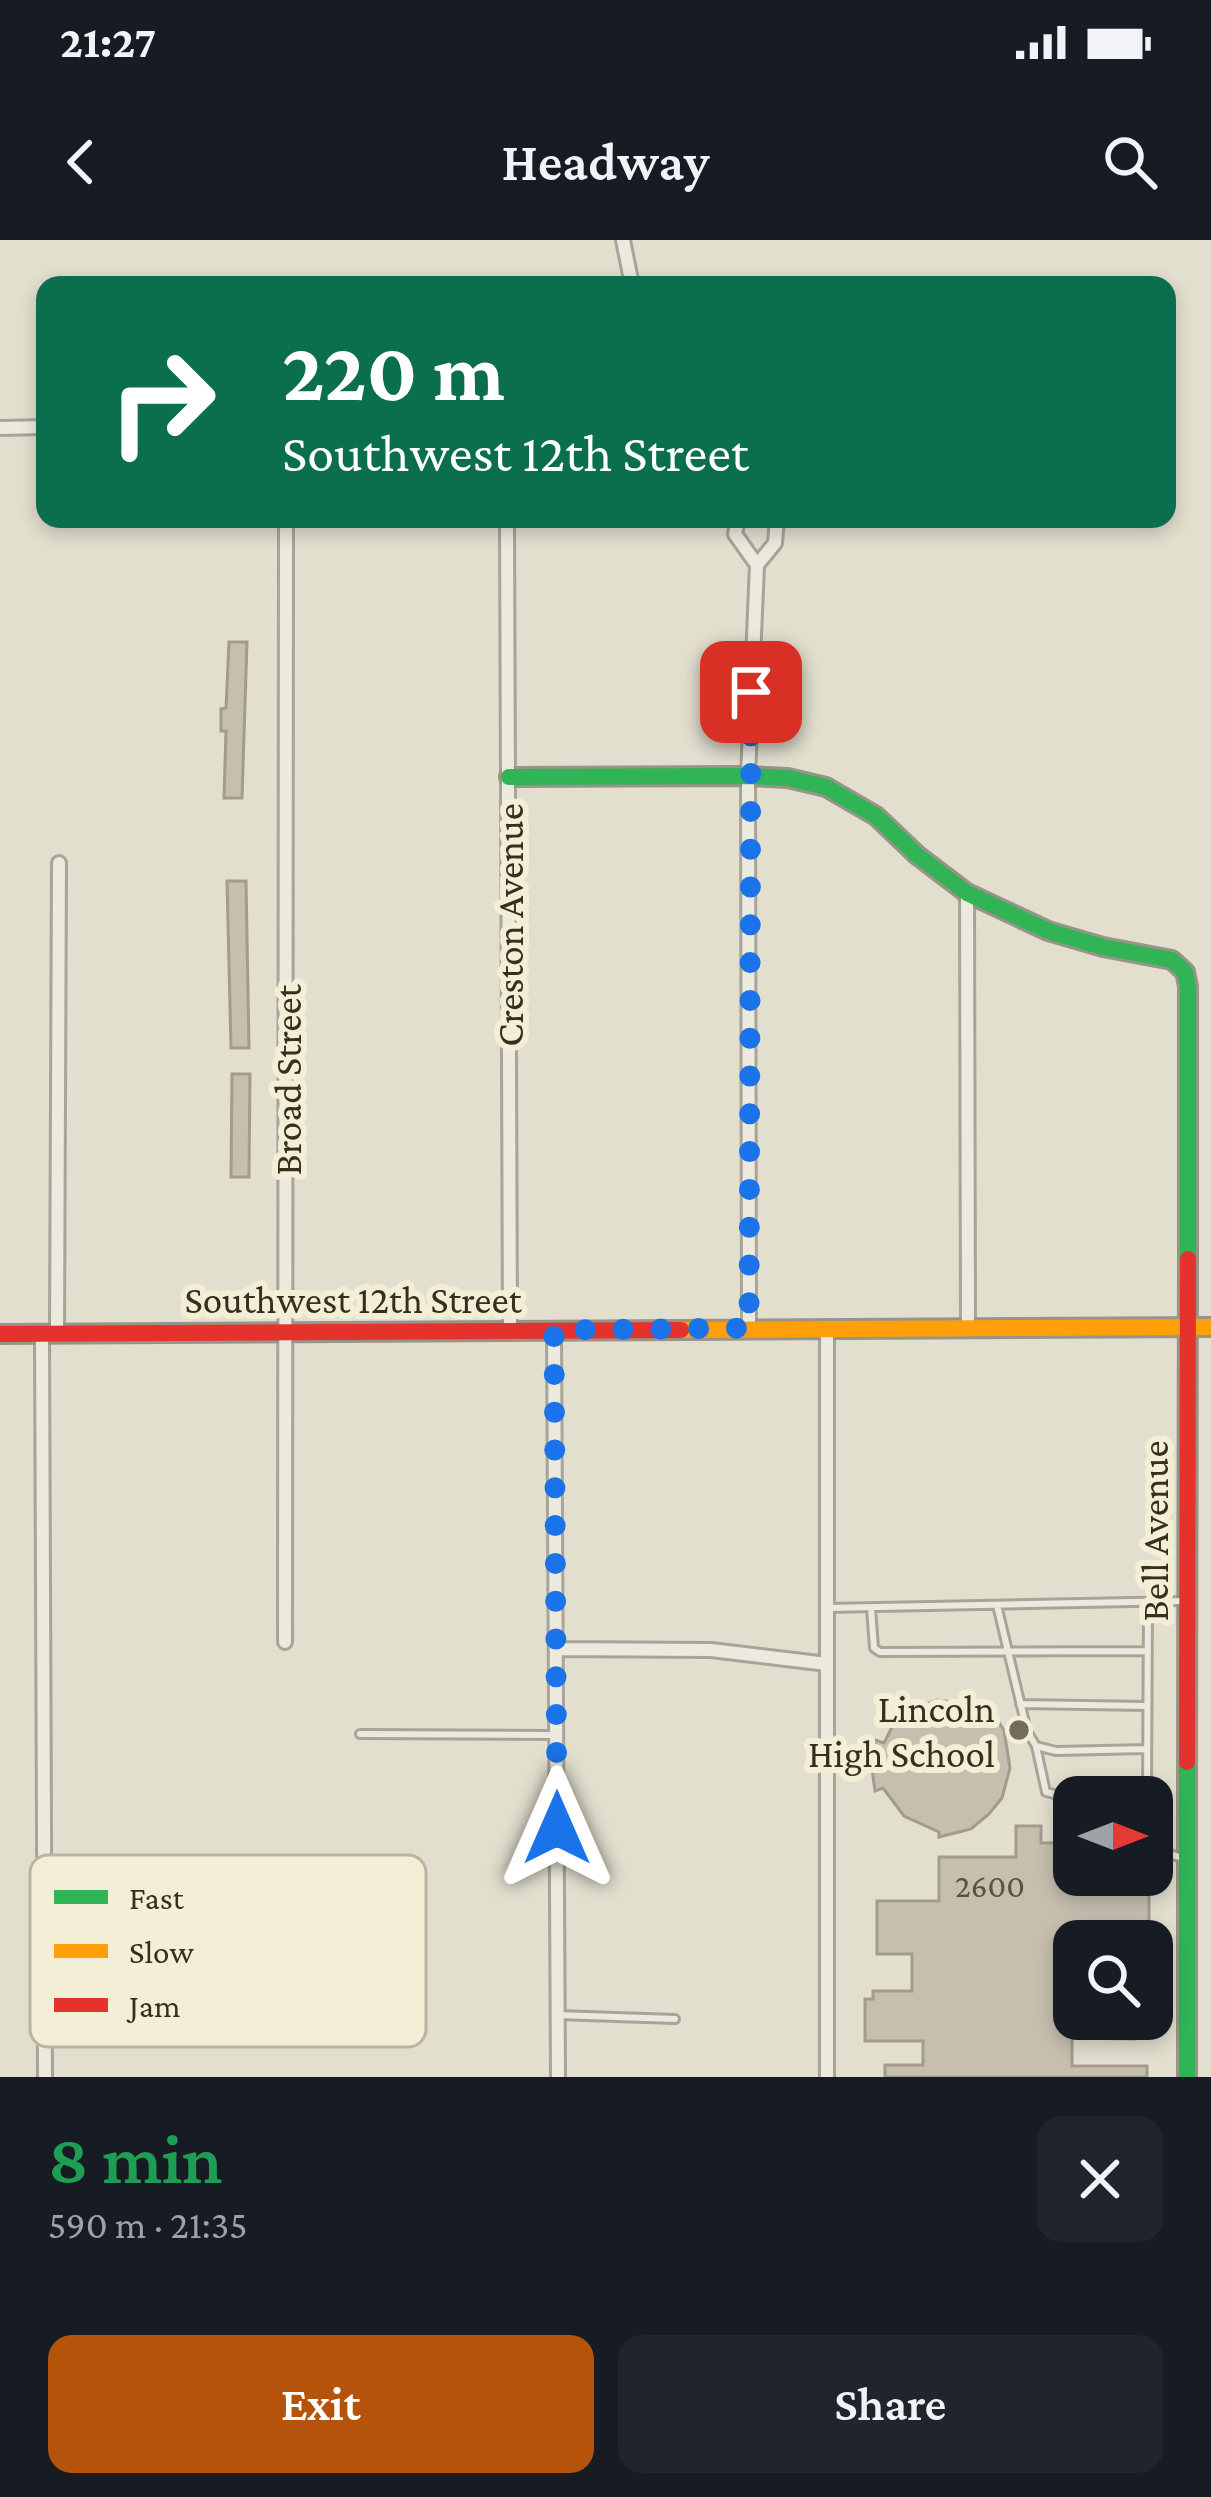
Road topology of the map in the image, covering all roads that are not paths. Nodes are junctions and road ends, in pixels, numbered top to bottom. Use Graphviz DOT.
graph roads {
  1 [pos="622,240"];
  2 [pos="630,276"];
  3 [pos="0,428"];
  4 [pos="36,428"];
  5 [pos="286,528"];
  6 [pos="507,528"];
  7 [pos="736,528"];
  8 [pos="776,528"];
  9 [pos="757,565"];
  10 [pos="748,776"];
  11 [pos="509,777"];
  12 [pos="59,863"];
  13 [pos="967,893"];
  14 [pos="968,1326"];
  15 [pos="827,1327"];
  16 [pos="1187,1327"];
  17 [pos="1211,1327"];
  18 [pos="749,1328"];
  19 [pos="510,1330"];
  20 [pos="554,1330"];
  21 [pos="287,1332"];
  22 [pos="0,1334"];
  23 [pos="50,1334"];
  24 [pos="1186,1601"];
  25 [pos="1148,1602"];
  26 [pos="997,1605"];
  27 [pos="827,1608"];
  28 [pos="871,1608"];
  29 [pos="285,1642"];
  30 [pos="556,1648"];
  31 [pos="1008,1651"];
  32 [pos="1148,1651"];
  33 [pos="827,1664"];
  34 [pos="1020,1704"];
  35 [pos="1148,1706"];
  36 [pos="360,1734"];
  37 [pos="556,1735"];
  38 [pos="1036,1746"];
  39 [pos="1147,1749"];
  40 [pos="1147,1776"];
  41 [pos="1053,1794"];
  42 [pos="1173,1854"];
  43 [pos="46,1855"];
  44 [pos="1187,1858"];
  45 [pos="559,2015"];
  46 [pos="675,2019"];
  47 [pos="45,2047"];
  48 [pos="45,2077"];
  49 [pos="558,2077"];
  50 [pos="827,2077"];
  51 [pos="1187,2077"];
  1 -- 2 [label="street"];
  3 -- 4 [label="street"];
  5 -- 21 [label="street, Broad Street"];
  6 -- 11 [label="street, Creston Avenue"];
  7 -- 9 [label="street"];
  8 -- 9 [label="street"];
  9 -- 10 [label="street"];
  10 -- 11 [label="street"];
  10 -- 13 [label="street"];
  10 -- 18 [label="street"];
  11 -- 19 [label="street, Creston Avenue"];
  12 -- 23 [label="street"];
  13 -- 14 [label="street"];
  13 -- 16 [label="street, Bell Avenue"];
  14 -- 15 [label="street, Southwest 12th Street"];
  14 -- 16 [label="street, Southwest 12th Street"];
  15 -- 18 [label="street, Southwest 12th Street"];
  15 -- 27 [label="street"];
  16 -- 17 [label="street, Southwest 12th Street"];
  16 -- 24 [label="street, Bell Avenue"];
  18 -- 20 [label="street, Southwest 12th Street"];
  19 -- 20 [label="street, Southwest 12th Street"];
  19 -- 21 [label="street, Southwest 12th Street"];
  20 -- 30 [label="street"];
  21 -- 23 [label="street, Southwest 12th Street"];
  21 -- 29 [label="street, Broad Street"];
  22 -- 23 [label="street, Southwest 12th Street"];
  23 -- 43 [label="street"];
  24 -- 25 [label="lane"];
  24 -- 44 [label="street, Bell Avenue"];
  25 -- 26 [label="lane"];
  25 -- 32 [label="lane"];
  26 -- 28 [label="lane"];
  26 -- 31 [label="lane"];
  27 -- 28 [label="lane"];
  27 -- 33 [label="street"];
  28 -- 31 [label="lane"];
  30 -- 33 [label="street"];
  30 -- 37 [label="street"];
  31 -- 32 [label="lane"];
  31 -- 34 [label="lane"];
  32 -- 35 [label="lane"];
  33 -- 50 [label="street"];
  34 -- 35 [label="lane"];
  34 -- 38 [label="lane"];
  35 -- 39 [label="lane"];
  36 -- 37 [label="lane"];
  37 -- 45 [label="street"];
  38 -- 39 [label="lane"];
  38 -- 41 [label="lane"];
  39 -- 40 [label="lane"];
  42 -- 44 [label="lane"];
  44 -- 51 [label="street, Bell Avenue"];
  45 -- 46 [label="lane"];
  45 -- 49 [label="street"];
  47 -- 48 [label="street"];
}
